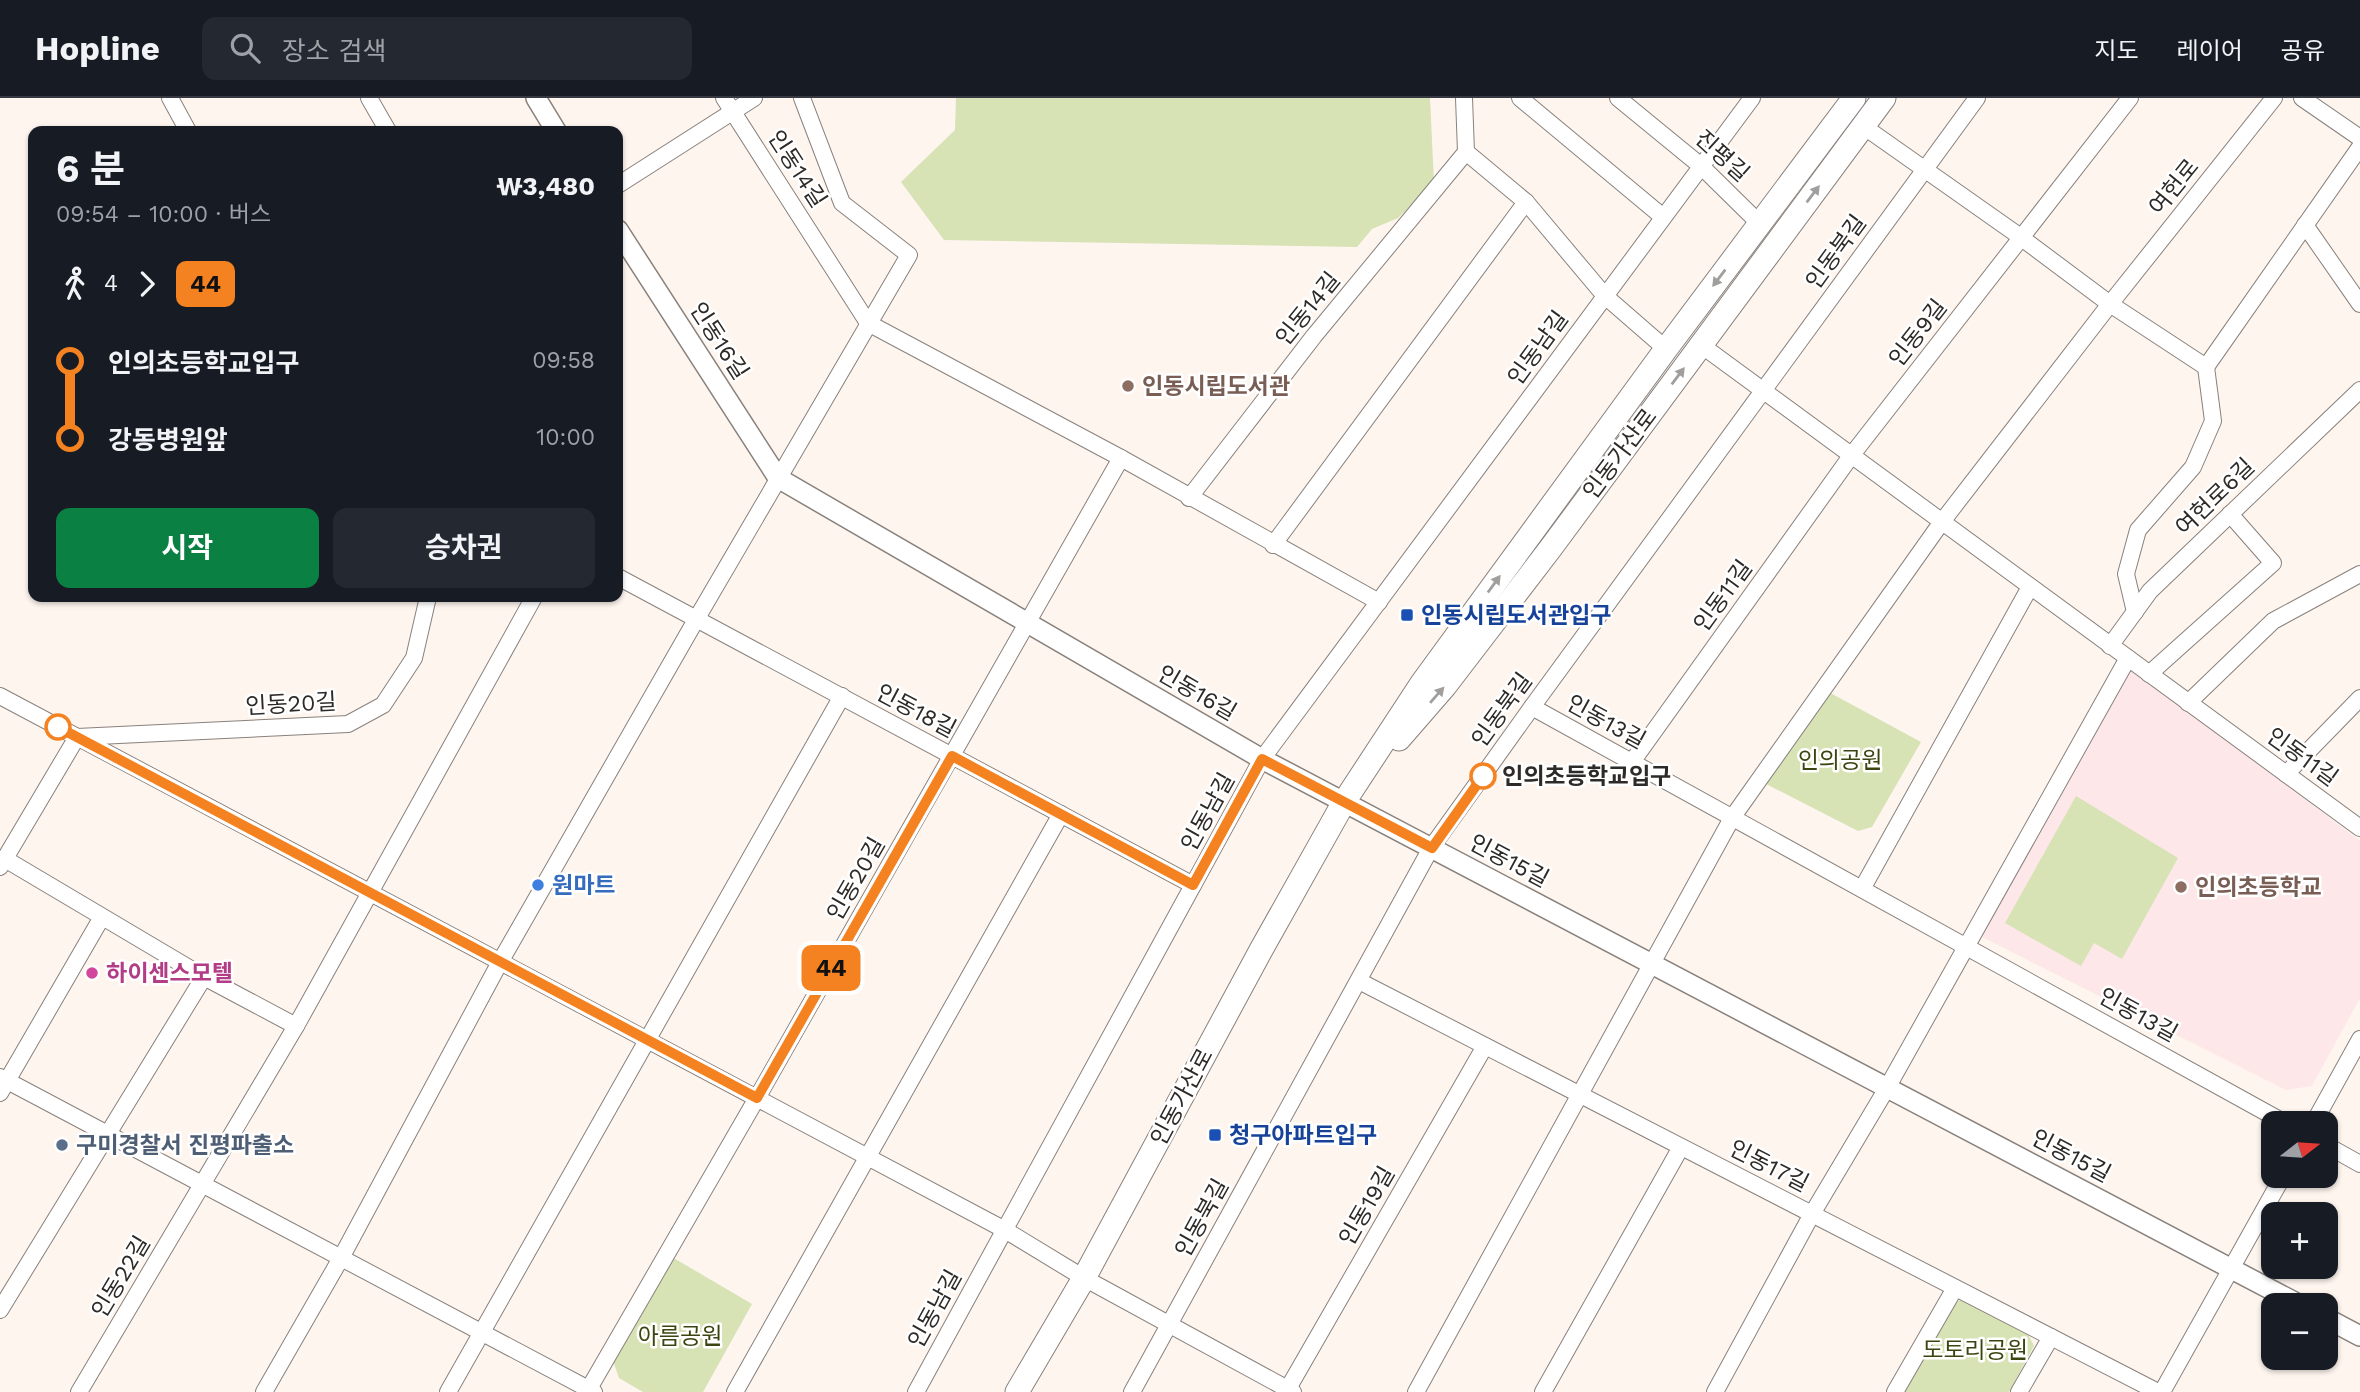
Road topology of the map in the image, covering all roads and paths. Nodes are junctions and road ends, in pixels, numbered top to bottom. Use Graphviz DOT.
graph roads {
  1 [pos="170,98"];
  2 [pos="369,98"];
  3 [pos="536,98"];
  4 [pos="754,98"];
  5 [pos="802,98"];
  6 [pos="1464,98"];
  7 [pos="1520,98"];
  8 [pos="1618,98"];
  9 [pos="1752,98"];
  10 [pos="1854,98"];
  11 [pos="1884,98"];
  12 [pos="1977,98"];
  13 [pos="2130,98"];
  14 [pos="2274,98"];
  15 [pos="2302,98"];
  16 [pos="728,104"];
  17 [pos="185,126"];
  18 [pos="385,126"];
  19 [pos="553,126"];
  20 [pos="1863,126"];
  21 [pos="2360,138"];
  22 [pos="2360,147"];
  23 [pos="1466,152"];
  24 [pos="1701,166"];
  25 [pos="1924,170"];
  26 [pos="623,181"];
  27 [pos="1527,202"];
  28 [pos="1663,217"];
  29 [pos="1760,224"];
  30 [pos="2305,225"];
  31 [pos="2021,237"];
  32 [pos="623,238"];
  33 [pos="1605,296"];
  34 [pos="2110,304"];
  35 [pos="2360,304"];
  36 [pos="868,323"];
  37 [pos="1701,345"];
  38 [pos="1666,349"];
  39 [pos="2206,367"];
  40 [pos="2360,390"];
  41 [pos="1762,392"];
  42 [pos="1851,456"];
  43 [pos="1121,458"];
  44 [pos="778,478"];
  45 [pos="1189,498"];
  46 [pos="2230,514"];
  47 [pos="1941,523"];
  48 [pos="1273,545"];
  49 [pos="2360,574"];
  50 [pos="623,580"];
  51 [pos="2030,587"];
  52 [pos="427,602"];
  53 [pos="531,602"];
  54 [pos="1379,602"];
  55 [pos="2134,612"];
  56 [pos="697,618"];
  57 [pos="1027,624"];
  58 [pos="2110,646"];
  59 [pos="2127,659"];
  60 [pos="2149,674"];
  61 [pos="0,696"];
  62 [pos="842,696"];
  63 [pos="2360,698"];
  64 [pos="2188,703"];
  65 [pos="1532,707"];
  66 [pos="77,737"];
  67 [pos="952,756"];
  68 [pos="1262,759"];
  69 [pos="1632,762"];
  70 [pos="2286,774"];
  71 [pos="1345,802"];
  72 [pos="1061,814"];
  73 [pos="1732,818"];
  74 [pos="2360,828"];
  75 [pos="1432,848"];
  76 [pos="2,863"];
  77 [pos="1193,885"];
  78 [pos="1862,889"];
  79 [pos="372,893"];
  80 [pos="102,917"];
  81 [pos="1966,947"];
  82 [pos="500,962"];
  83 [pos="1651,963"];
  84 [pos="204,977"];
  85 [pos="1359,981"];
  86 [pos="296,1026"];
  87 [pos="2360,1039"];
  88 [pos="648,1041"];
  89 [pos="1485,1046"];
  90 [pos="2,1084"];
  91 [pos="1887,1087"];
  92 [pos="1581,1095"];
  93 [pos="757,1098"];
  94 [pos="2263,1111"];
  95 [pos="2320,1111"];
  96 [pos="108,1134"];
  97 [pos="1681,1147"];
  98 [pos="2338,1152"];
  99 [pos="868,1157"];
  100 [pos="2360,1164"];
  101 [pos="203,1185"];
  102 [pos="2276,1188"];
  103 [pos="1812,1214"];
  104 [pos="1004,1230"];
  105 [pos="341,1258"];
  106 [pos="2231,1268"];
  107 [pos="1084,1278"];
  108 [pos="1955,1288"];
  109 [pos="2278,1293"];
  110 [pos="0,1310"];
  111 [pos="1170,1324"];
  112 [pos="2338,1324"];
  113 [pos="481,1332"];
  114 [pos="2360,1336"];
  115 [pos="2051,1337"];
  116 [pos="590,1391"];
  117 [pos="1289,1391"];
  118 [pos="79,1392"];
  119 [pos="264,1392"];
  120 [pos="448,1392"];
  121 [pos="735,1392"];
  122 [pos="916,1392"];
  123 [pos="1017,1392"];
  124 [pos="1132,1392"];
  125 [pos="1416,1392"];
  126 [pos="1543,1392"];
  127 [pos="1715,1392"];
  128 [pos="1895,1392"];
  129 [pos="2019,1392"];
  130 [pos="2160,1392"];
  1 -- 17 [label="street"];
  2 -- 18 [label="street"];
  3 -- 19 [label="street"];
  4 -- 16 [label="street"];
  5 -- 36 [label="street, 인동14길"];
  6 -- 23 [label="street"];
  7 -- 28 [label="street"];
  8 -- 24 [label="street, 진평길"];
  9 -- 24 [label="street, 인동남길"];
  10 -- 29 [label="main road, 인동가산로"];
  11 -- 20 [label="main road, 인동가산로"];
  12 -- 25 [label="street, 인동북길"];
  13 -- 31 [label="street, 인동9길"];
  14 -- 34 [label="street, 여헌로"];
  15 -- 21 [label="street"];
  16 -- 26 [label="street"];
  16 -- 36 [label="street, 인동14길"];
  20 -- 25 [label="street"];
  37 -- 20 [label="main road, 인동가산로, one-way"];
  22 -- 30 [label="street"];
  23 -- 27 [label="street"];
  23 -- 45 [label="street, 인동14길"];
  24 -- 28 [label="street, 인동남길"];
  24 -- 29 [label="street, 진평길"];
  25 -- 31 [label="street"];
  25 -- 41 [label="street, 인동북길"];
  27 -- 33 [label="street"];
  27 -- 48 [label="street"];
  28 -- 33 [label="street, 인동남길"];
  29 -- 38 [label="main road, 인동가산로, one-way"];
  30 -- 35 [label="street"];
  30 -- 39 [label="street"];
  31 -- 34 [label="street"];
  31 -- 42 [label="street, 인동9길"];
  32 -- 44 [label="street, 인동16길"];
  33 -- 38 [label="street"];
  33 -- 54 [label="street, 인동남길"];
  34 -- 39 [label="street"];
  34 -- 47 [label="street"];
  36 -- 43 [label="street, 인동14길"];
  36 -- 44 [label="street"];
  37 -- 41 [label="street, 인동11길"];
  71 -- 37 [label="main road, 인동가산로, one-way"];
  71 -- 38 [label="main road, 인동가산로, one-way"];
  39 -- 55 [label="street"];
  40 -- 46 [label="street, 여헌로6길"];
  41 -- 42 [label="street, 인동11길"];
  41 -- 65 [label="street, 인동북길"];
  42 -- 47 [label="street, 인동11길"];
  42 -- 69 [label="street, 인동11길"];
  43 -- 45 [label="street, 인동14길"];
  43 -- 57 [label="street"];
  44 -- 56 [label="street"];
  44 -- 57 [label="street, 인동16길"];
  45 -- 48 [label="street, 인동14길"];
  46 -- 55 [label="street, 여헌로6길"];
  46 -- 60 [label="street"];
  47 -- 51 [label="street, 인동11길"];
  47 -- 73 [label="street"];
  48 -- 54 [label="street, 인동14길"];
  49 -- 64 [label="street"];
  50 -- 56 [label="street, 인동18길"];
  51 -- 58 [label="street, 인동11길"];
  51 -- 78 [label="street"];
  52 -- 66 [label="street, 인동20길"];
  53 -- 79 [label="street"];
  54 -- 68 [label="street, 인동남길"];
  55 -- 58 [label="street, 여헌로6길"];
  56 -- 62 [label="street, 인동18길"];
  56 -- 82 [label="street"];
  57 -- 67 [label="street"];
  57 -- 68 [label="street, 인동16길"];
  58 -- 59 [label="street, 인동11길"];
  59 -- 60 [label="street, 인동11길"];
  59 -- 81 [label="street"];
  60 -- 64 [label="street, 인동11길"];
  61 -- 66 [label="street"];
  62 -- 67 [label="street, 인동18길"];
  62 -- 88 [label="street"];
  63 -- 70 [label="street"];
  64 -- 70 [label="street, 인동11길"];
  65 -- 69 [label="street, 인동13길"];
  65 -- 75 [label="street, 인동북길"];
  66 -- 76 [label="street"];
  66 -- 79 [label="street"];
  67 -- 72 [label="street, 인동18길"];
  67 -- 93 [label="street, 인동20길"];
  68 -- 71 [label="street, 인동16길"];
  68 -- 77 [label="street, 인동남길"];
  69 -- 73 [label="street, 인동13길"];
  70 -- 74 [label="street, 인동11길"];
  71 -- 75 [label="street, 인동15길"];
  71 -- 107 [label="main road, 인동가산로"];
  72 -- 77 [label="street, 인동18길"];
  72 -- 99 [label="street"];
  73 -- 78 [label="street, 인동13길"];
  73 -- 83 [label="street"];
  75 -- 83 [label="street, 인동15길"];
  75 -- 85 [label="street, 인동북길"];
  76 -- 80 [label="street"];
  77 -- 104 [label="street, 인동남길"];
  78 -- 81 [label="street, 인동13길"];
  79 -- 82 [label="street"];
  79 -- 86 [label="street"];
  80 -- 84 [label="street"];
  80 -- 90 [label="street"];
  81 -- 91 [label="street"];
  81 -- 94 [label="street, 인동13길"];
  82 -- 88 [label="street"];
  82 -- 105 [label="street"];
  83 -- 91 [label="street, 인동15길"];
  83 -- 92 [label="street"];
  84 -- 86 [label="street"];
  84 -- 96 [label="street"];
  85 -- 89 [label="street, 인동17길"];
  85 -- 111 [label="street, 인동북길"];
  86 -- 101 [label="street"];
  87 -- 95 [label="street"];
  88 -- 93 [label="street"];
  88 -- 113 [label="street"];
  89 -- 92 [label="street, 인동17길"];
  89 -- 117 [label="street, 인동19길"];
  90 -- 96 [label="street"];
  91 -- 103 [label="street"];
  91 -- 106 [label="street, 인동15길"];
  92 -- 97 [label="street, 인동17길"];
  92 -- 125 [label="street"];
  93 -- 99 [label="street"];
  93 -- 116 [label="street, 인동20길"];
  96 -- 101 [label="street"];
  96 -- 110 [label="street"];
  97 -- 103 [label="street, 인동17길"];
  97 -- 126 [label="street"];
  98 -- 100 [label="street"];
  99 -- 104 [label="street"];
  99 -- 121 [label="street"];
  101 -- 105 [label="street"];
  101 -- 118 [label="street, 인동22길"];
  102 -- 106 [label="street"];
  103 -- 108 [label="street, 인동17길"];
  103 -- 127 [label="street"];
  104 -- 107 [label="street"];
  104 -- 122 [label="street, 인동남길"];
  105 -- 113 [label="street"];
  105 -- 119 [label="street"];
  106 -- 109 [label="street, 인동15길"];
  106 -- 130 [label="street"];
  107 -- 111 [label="street, 인동19길"];
  107 -- 123 [label="main road, 인동가산로"];
  108 -- 115 [label="street, 인동17길"];
  108 -- 128 [label="street"];
  111 -- 117 [label="street, 인동19길"];
  111 -- 124 [label="street, 인동북길"];
  112 -- 114 [label="street"];
  113 -- 116 [label="street"];
  113 -- 120 [label="street"];
  115 -- 129 [label="street"];
  115 -- 130 [label="street, 인동17길"];
}
